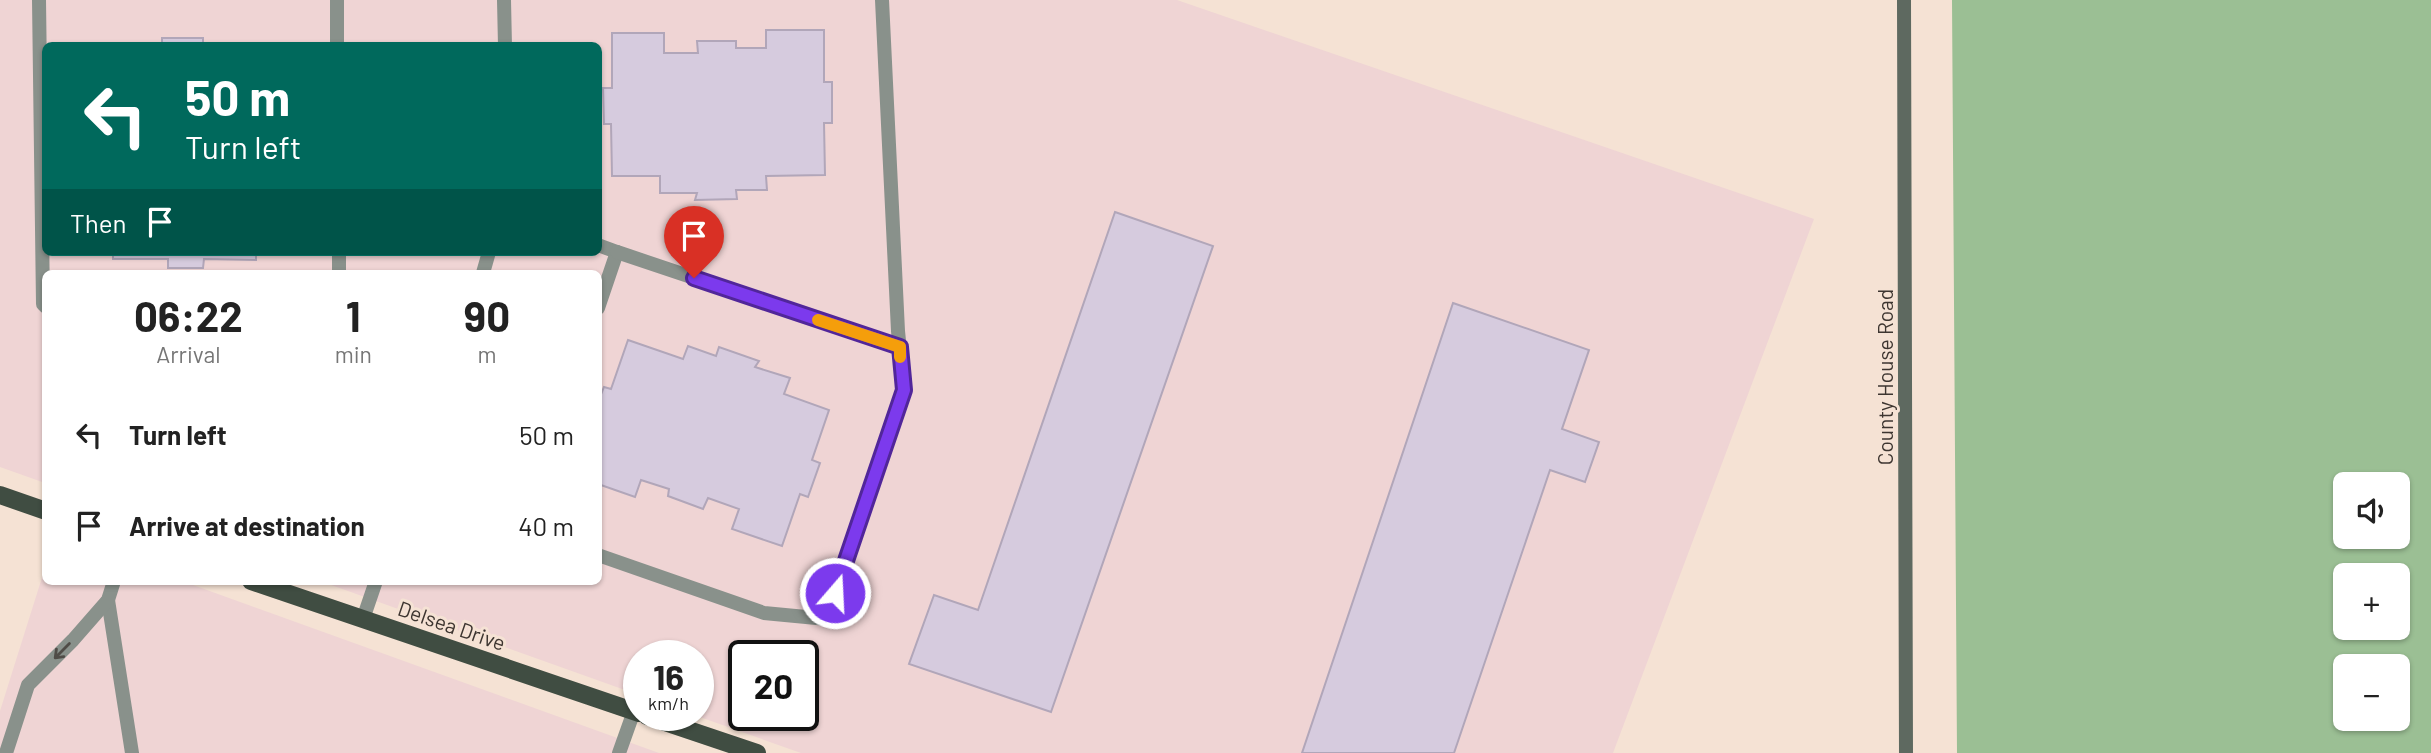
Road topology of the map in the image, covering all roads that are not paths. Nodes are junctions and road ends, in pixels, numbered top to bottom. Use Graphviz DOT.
graph roads {
  1 [pos="39,0"];
  2 [pos="337,0"];
  3 [pos="504,0"];
  4 [pos="882,0"];
  5 [pos="1904,0"];
  6 [pos="337,42"];
  7 [pos="505,42"];
  8 [pos="42,228"];
  9 [pos="602,246"];
  10 [pos="617,252"];
  11 [pos="602,296"];
  12 [pos="900,347"];
  13 [pos="0,495"];
  14 [pos="42,510"];
  15 [pos="602,556"];
  16 [pos="113,585"];
  17 [pos="263,585"];
  18 [pos="375,585"];
  19 [pos="108,600"];
  20 [pos="363,619"];
  21 [pos="623,707"];
  22 [pos="631,731"];
  23 [pos="693,731"];
  24 [pos="6,753"];
  25 [pos="132,753"];
  26 [pos="619,753"];
  27 [pos="757,753"];
  28 [pos="1906,753"];
  1 -- 8 [label="lane"];
  2 -- 6 [label="lane"];
  3 -- 7 [label="lane"];
  4 -- 12 [label="lane"];
  5 -- 28 [label="street, County House Road"];
  9 -- 10 [label="lane"];
  10 -- 11 [label="lane"];
  10 -- 12 [label="lane"];
  12 -- 15 [label="lane"];
  13 -- 14 [label="main road"];
  16 -- 19 [label="lane"];
  17 -- 20 [label="main road, Delsea Drive"];
  18 -- 20 [label="lane"];
  19 -- 24 [label="lane, one-way"];
  19 -- 25 [label="lane"];
  20 -- 21 [label="main road, Delsea Drive"];
  22 -- 26 [label="lane"];
  23 -- 27 [label="main road, Delsea Drive"];
}
